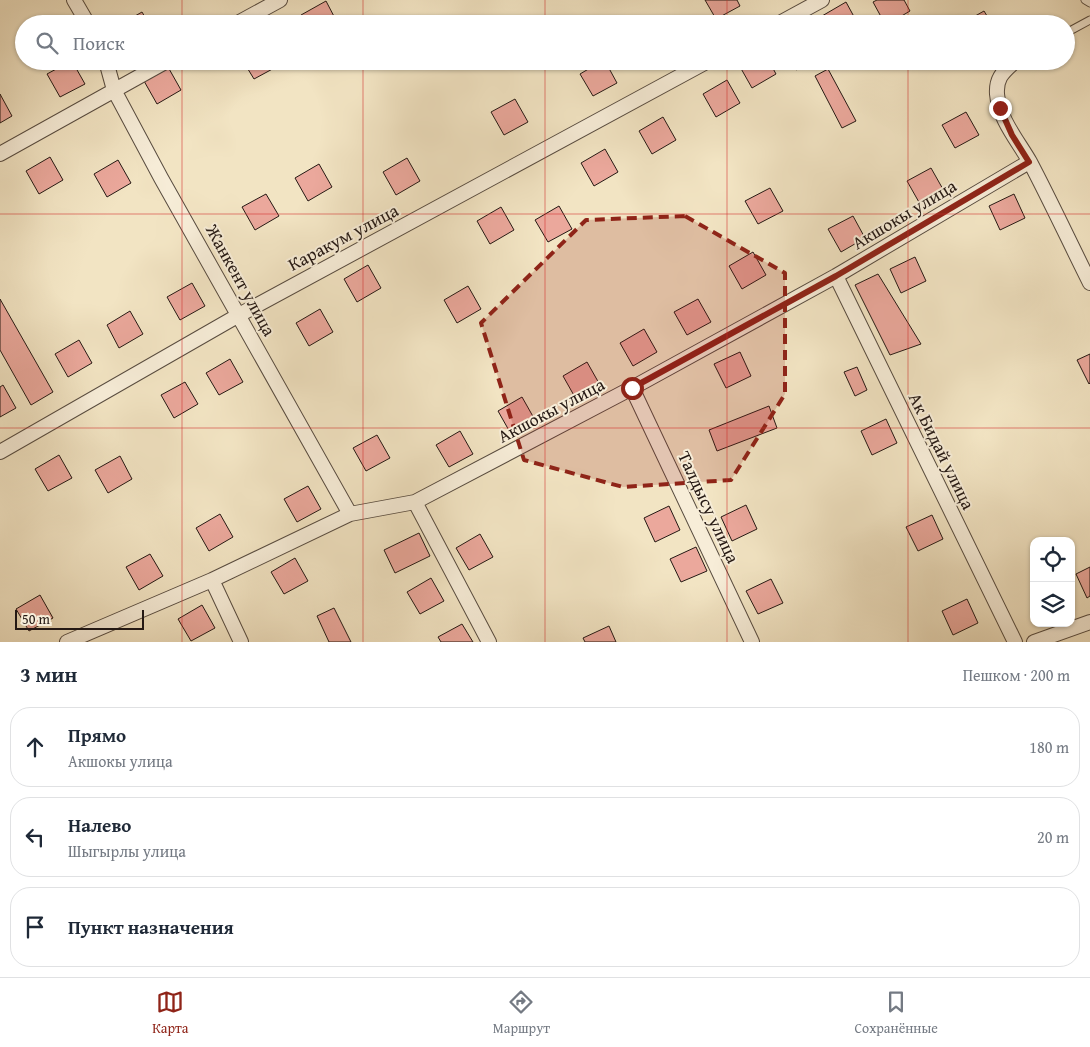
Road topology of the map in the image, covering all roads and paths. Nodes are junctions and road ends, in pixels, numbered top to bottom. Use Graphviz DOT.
graph roads {
  1 [pos="74,0"];
  2 [pos="280,0"];
  3 [pos="822,0"];
  4 [pos="1085,0"];
  5 [pos="1090,2"];
  6 [pos="83,15"];
  7 [pos="252,15"];
  8 [pos="794,15"];
  9 [pos="1090,20"];
  10 [pos="1075,28"];
  11 [pos="108,70"];
  12 [pos="151,70"];
  13 [pos="691,70"];
  14 [pos="1006,70"];
  15 [pos="114,90"];
  16 [pos="0,154"];
  17 [pos="1029,162"];
  18 [pos="836,276"];
  19 [pos="1090,283"];
  20 [pos="239,315"];
  21 [pos="632,388"];
  22 [pos="0,452"];
  23 [pos="416,502"];
  24 [pos="350,514"];
  25 [pos="212,580"];
  26 [pos="1090,622"];
  27 [pos="67,642"];
  28 [pos="240,642"];
  29 [pos="490,642"];
  30 [pos="752,642"];
  31 [pos="1015,642"];
  32 [pos="1034,642"];
  1 -- 6 [label="street"];
  2 -- 7 [label="street"];
  3 -- 8 [label="street"];
  4 -- 5 [label="lane"];
  9 -- 10 [label="lane"];
  11 -- 15 [label="street, Жанкент улица"];
  12 -- 15 [label="street"];
  13 -- 20 [label="street, Каракум улица"];
  14 -- 17 [label="street"];
  15 -- 16 [label="street"];
  15 -- 20 [label="street, Жанкент улица"];
  17 -- 18 [label="street, Акшокы улица"];
  17 -- 19 [label="street"];
  18 -- 21 [label="street, Акшокы улица"];
  18 -- 31 [label="street, Ак Бидай улица"];
  20 -- 22 [label="street, Каракум улица"];
  20 -- 24 [label="street, Жанкент улица"];
  21 -- 23 [label="street, Акшокы улица"];
  21 -- 30 [label="street, Талдысу улица"];
  23 -- 24 [label="street, Акшокы улица"];
  23 -- 29 [label="street"];
  24 -- 25 [label="street, Акшокы улица"];
  25 -- 27 [label="street, Акшокы улица"];
  25 -- 28 [label="street"];
  26 -- 32 [label="street"];
}
